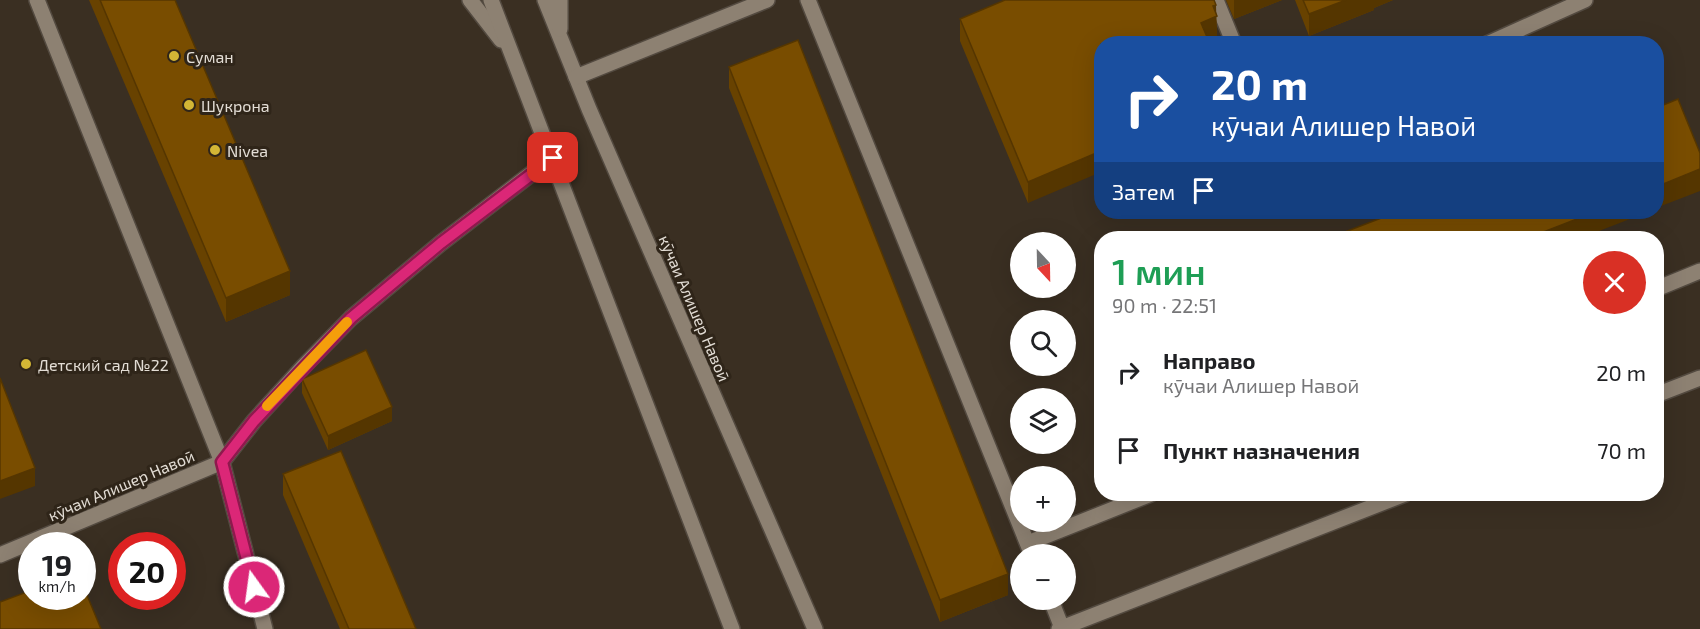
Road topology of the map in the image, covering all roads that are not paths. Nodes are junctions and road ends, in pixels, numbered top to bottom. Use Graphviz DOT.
graph roads {
  1 [pos="37,0"];
  2 [pos="470,0"];
  3 [pos="491,0"];
  4 [pos="545,0"];
  5 [pos="560,0"];
  6 [pos="767,0"];
  7 [pos="808,0"];
  8 [pos="1216,0"];
  9 [pos="1585,0"];
  10 [pos="560,35"];
  11 [pos="1231,36"];
  12 [pos="1505,36"];
  13 [pos="513,55"];
  14 [pos="576,77"];
  15 [pos="553,158"];
  16 [pos="1700,271"];
  17 [pos="1664,286"];
  18 [pos="1700,378"];
  19 [pos="1664,392"];
  20 [pos="222,462"];
  21 [pos="1136,501"];
  22 [pos="1387,501"];
  23 [pos="1028,544"];
  24 [pos="1041,544"];
  25 [pos="0,555"];
  26 [pos="1054,610"];
  27 [pos="1060,628"];
  28 [pos="265,629"];
  29 [pos="732,629"];
  30 [pos="815,629"];
  1 -- 20 [label="street"];
  2 -- 13 [label="street"];
  3 -- 13 [label="street"];
  4 -- 10 [label="street, кӯчаи Алишер Навоӣ"];
  5 -- 10 [label="street"];
  6 -- 14 [label="street"];
  7 -- 23 [label="street"];
  8 -- 11 [label="street"];
  9 -- 12 [label="street"];
  10 -- 14 [label="street, кӯчаи Алишер Навоӣ"];
  13 -- 15 [label="street"];
  14 -- 30 [label="street, кӯчаи Алишер Навоӣ"];
  15 -- 20 [label="street, кӯчаи Алишер Навоӣ"];
  15 -- 29 [label="street"];
  16 -- 17 [label="street"];
  18 -- 19 [label="street"];
  20 -- 25 [label="street, кӯчаи Алишер Навоӣ"];
  20 -- 28 [label="street"];
  21 -- 24 [label="street"];
  22 -- 27 [label="street"];
  26 -- 27 [label="street"];
}
